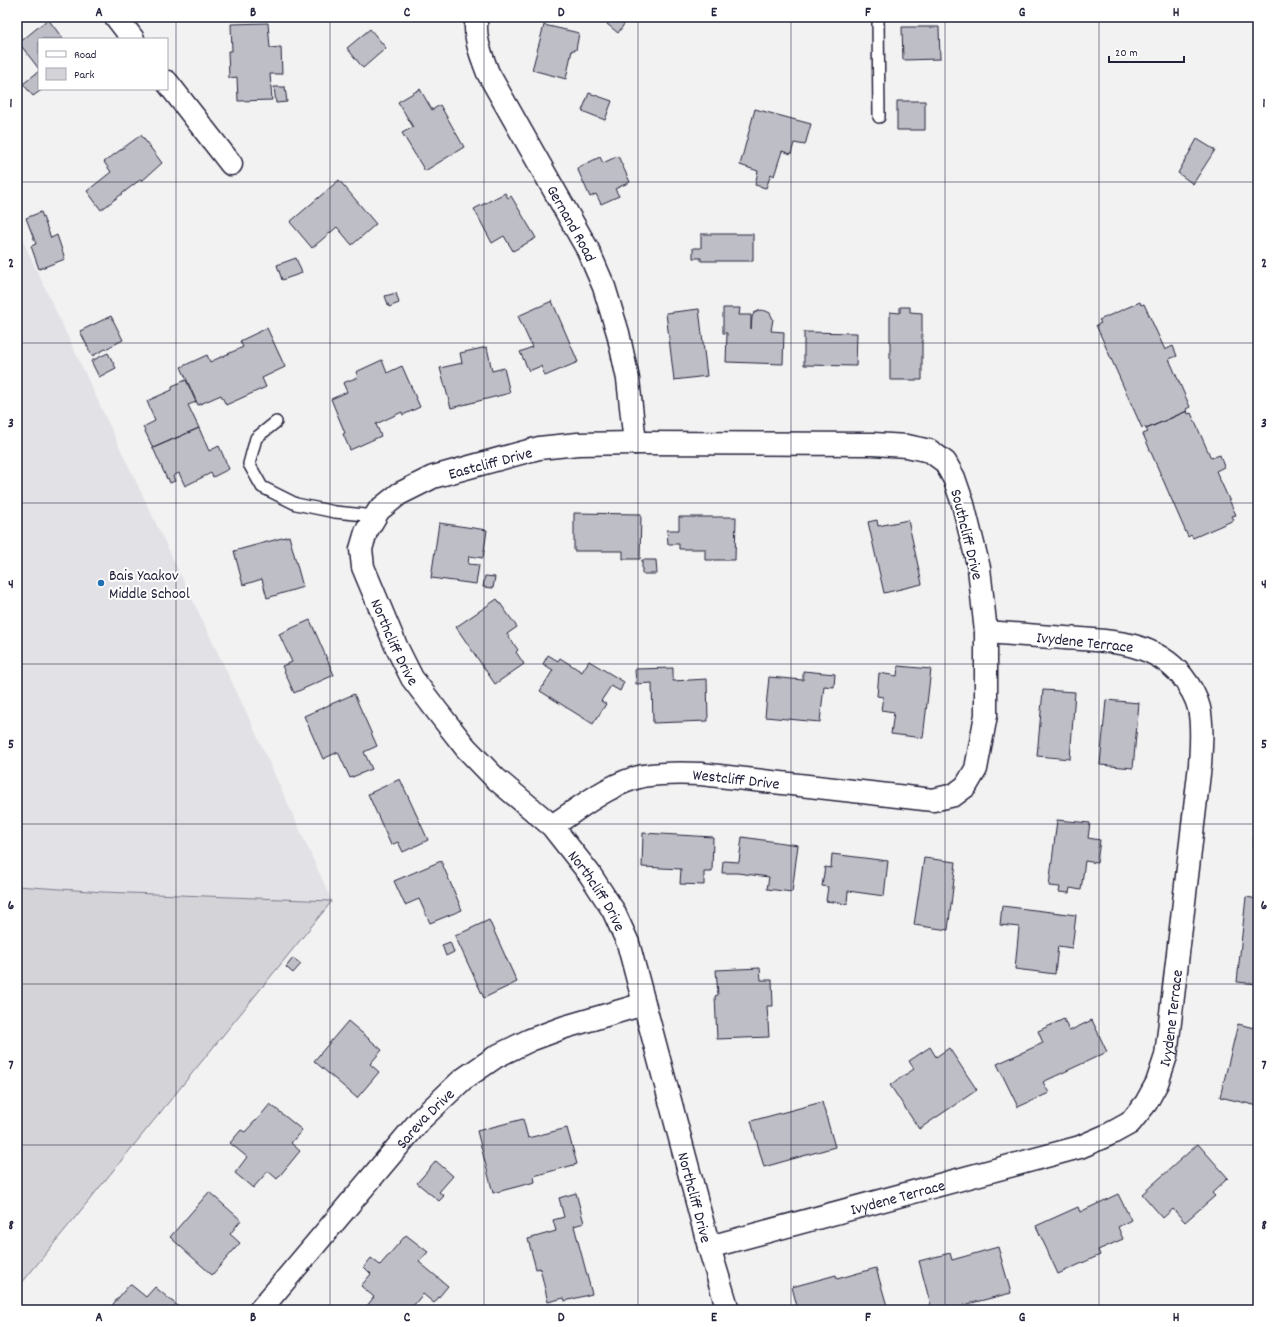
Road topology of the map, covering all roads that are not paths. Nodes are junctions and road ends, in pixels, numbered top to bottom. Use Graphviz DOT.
graph roads {
  1 [pos="116,17"];
  2 [pos="477,17"];
  3 [pos="878,17"];
  4 [pos="132,38"];
  5 [pos="168,83"];
  6 [pos="879,117"];
  7 [pos="231,164"];
  8 [pos="276,422"];
  9 [pos="635,443"];
  10 [pos="371,524"];
  11 [pos="986,632"];
  12 [pos="933,800"];
  13 [pos="552,826"];
  14 [pos="644,1004"];
  15 [pos="709,1247"];
  16 [pos="260,1310"];
  17 [pos="728,1310"];
  1 -- 4 [label="street"];
  2 -- 9 [label="street, Gernand Road"];
  3 -- 6 [label="lane"];
  5 -- 7 [label="street"];
  8 -- 10 [label="lane"];
  9 -- 10 [label="street, Eastcliff Drive"];
  9 -- 11 [label="street, Southcliff Drive"];
  10 -- 13 [label="street, Northcliff Drive"];
  11 -- 12 [label="street, Southcliff Drive"];
  11 -- 15 [label="street, Ivydene Terrace"];
  12 -- 13 [label="street, Westcliff Drive"];
  13 -- 14 [label="street, Northcliff Drive"];
  14 -- 15 [label="street, Northcliff Drive"];
  14 -- 16 [label="street, Sareva Drive"];
  15 -- 17 [label="street, Northcliff Drive"];
}
